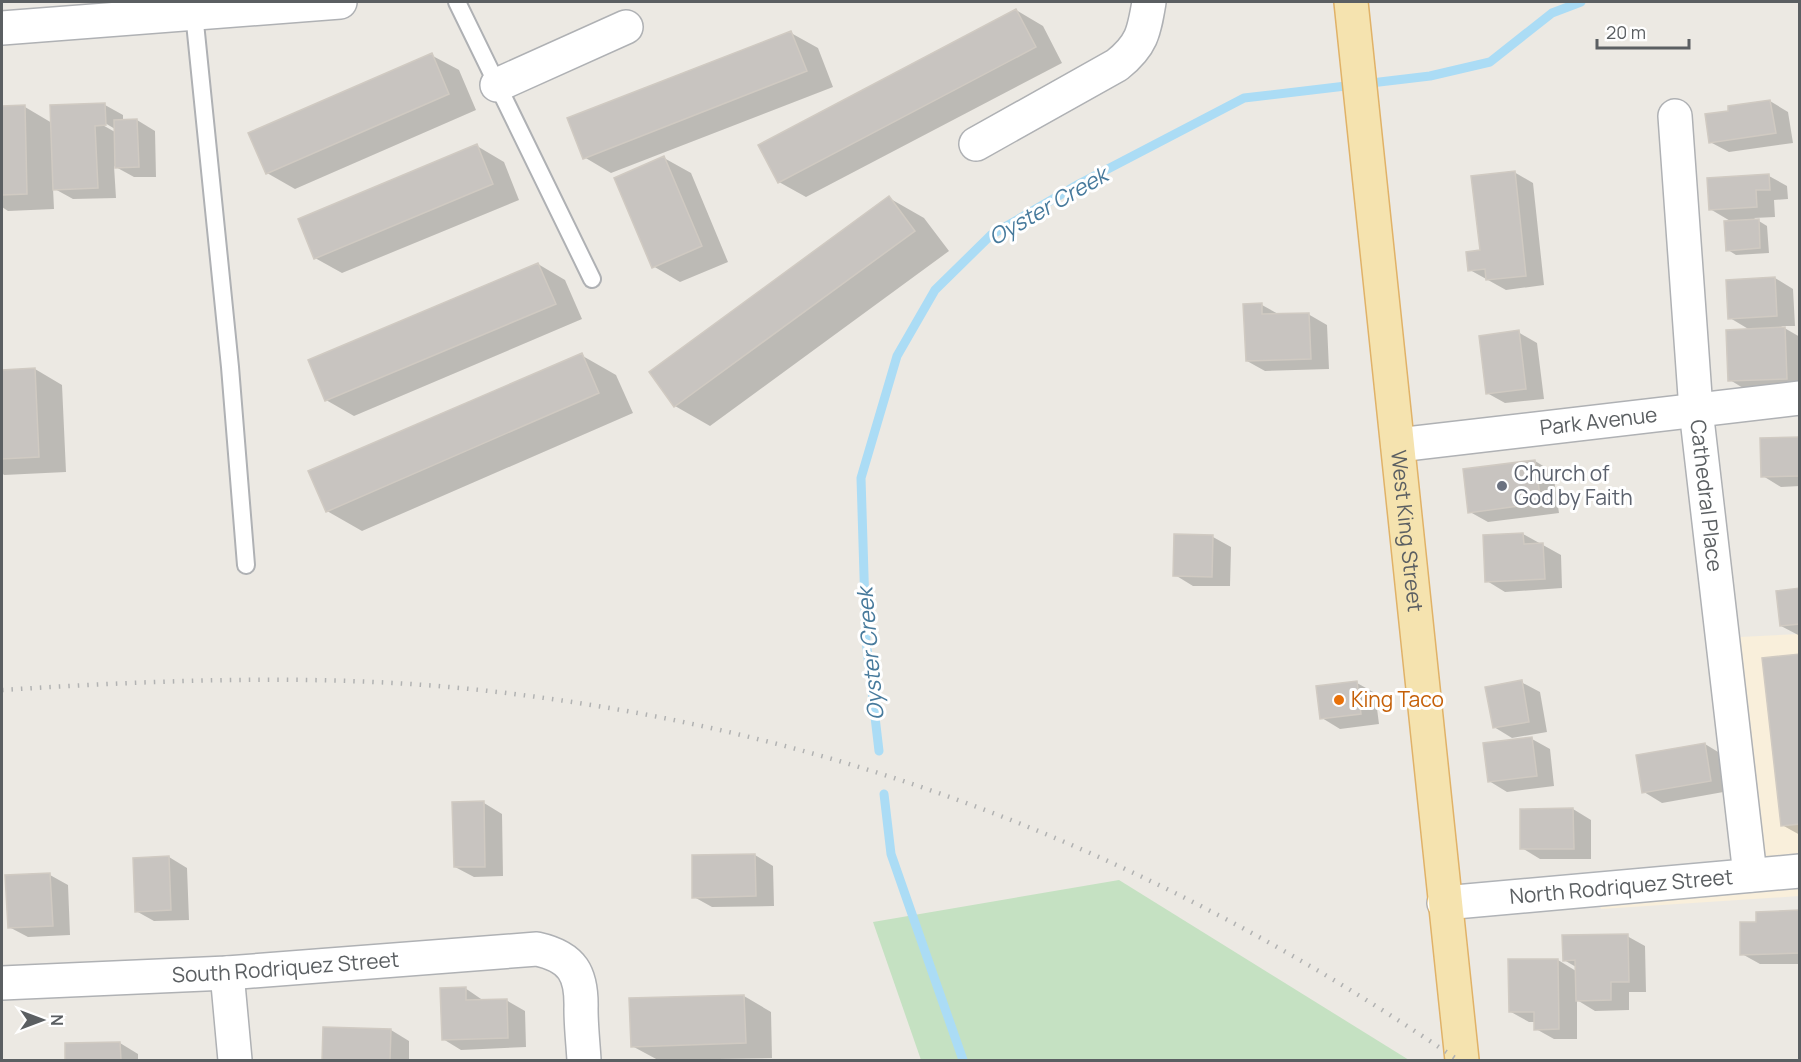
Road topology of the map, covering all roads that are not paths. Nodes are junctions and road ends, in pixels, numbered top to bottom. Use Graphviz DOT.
graph roads {
  1 [pos="340,2"];
  2 [pos="457,2"];
  3 [pos="1149,2"];
  4 [pos="1351,2"];
  5 [pos="148,9"];
  6 [pos="194,13"];
  7 [pos="626,27"];
  8 [pos="2,28"];
  9 [pos="497,84"];
  10 [pos="1675,116"];
  11 [pos="976,144"];
  12 [pos="592,279"];
  13 [pos="1800,398"];
  14 [pos="1696,410"];
  15 [pos="1398,445"];
  16 [pos="246,565"];
  17 [pos="1800,871"];
  18 [pos="1750,876"];
  19 [pos="1444,903"];
  20 [pos="227,973"];
  21 [pos="2,983"];
  22 [pos="235,1060"];
  23 [pos="584,1060"];
  24 [pos="1462,1060"];
  1 -- 6 [label="street"];
  2 -- 9 [label="lane"];
  3 -- 11 [label="street"];
  4 -- 15 [label="main road, West King Street"];
  5 -- 6 [label="street"];
  5 -- 8 [label="street"];
  6 -- 16 [label="lane"];
  7 -- 9 [label="street"];
  9 -- 12 [label="lane"];
  10 -- 14 [label="street, Cathedral Place"];
  13 -- 14 [label="street, Park Avenue"];
  14 -- 15 [label="street, Park Avenue"];
  14 -- 18 [label="street, Cathedral Place"];
  15 -- 19 [label="main road, West King Street"];
  17 -- 18 [label="street, North Rodriquez Street"];
  18 -- 19 [label="street, North Rodriquez Street"];
  19 -- 24 [label="main road, West King Street"];
  20 -- 21 [label="street, South Rodriquez Street"];
  20 -- 22 [label="street"];
  20 -- 23 [label="street, South Rodriquez Street"];
}
